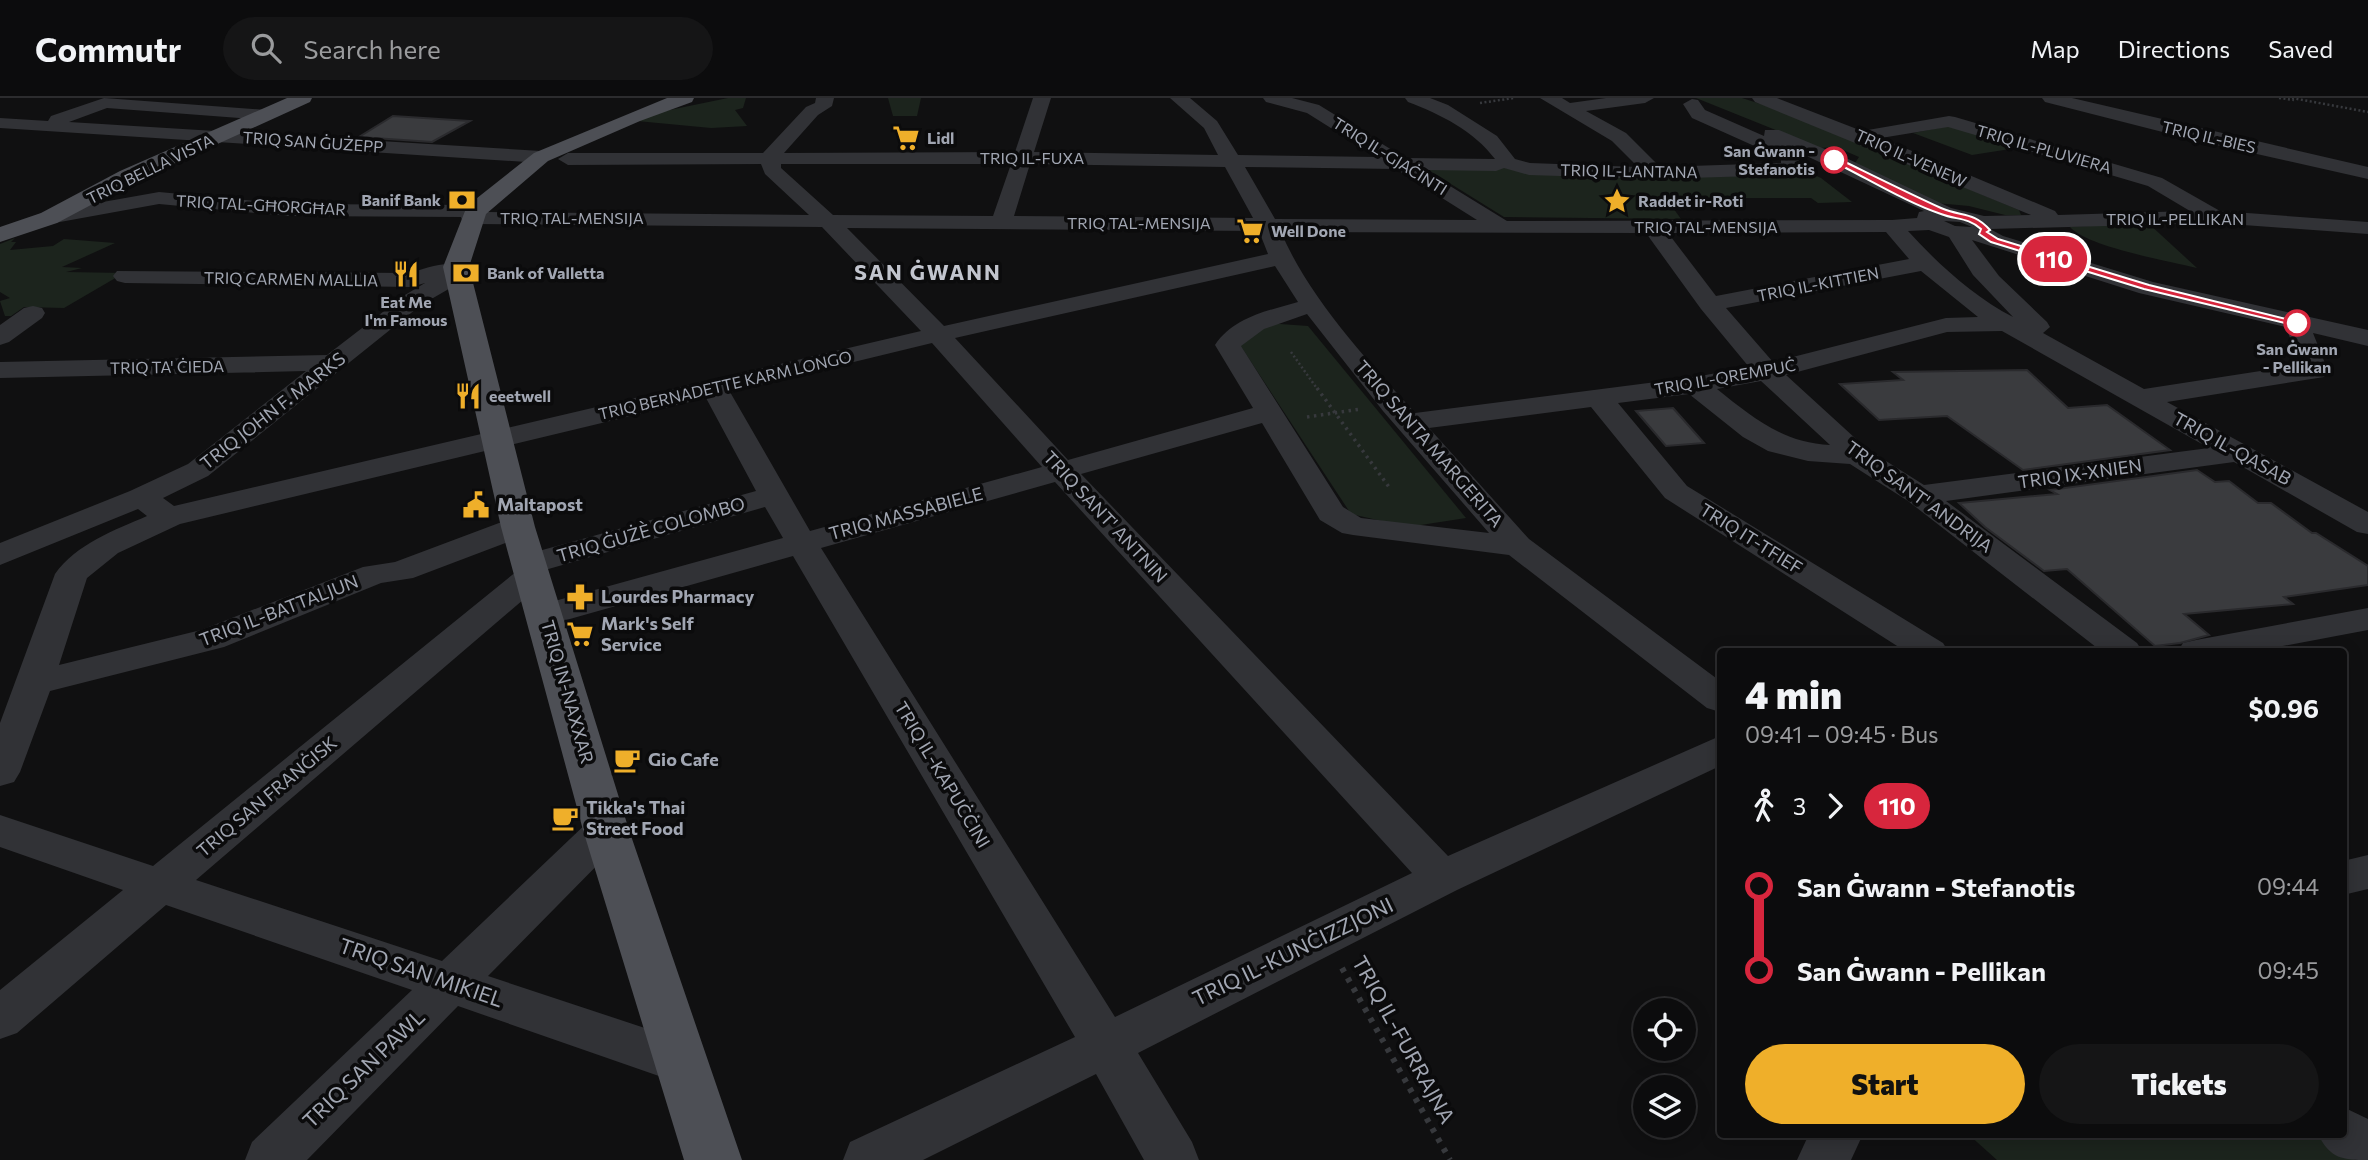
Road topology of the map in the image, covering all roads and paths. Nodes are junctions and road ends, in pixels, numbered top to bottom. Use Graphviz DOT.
graph roads {
  1 [pos="685,98"];
  2 [pos="825,98"];
  3 [pos="1042,98"];
  4 [pos="1179,98"];
  5 [pos="1272,98"];
  6 [pos="1414,98"];
  7 [pos="1549,98"];
  8 [pos="1645,98"];
  9 [pos="1760,98"];
  10 [pos="2051,98"];
  11 [pos="2279,98"];
  12 [pos="302,99"];
  13 [pos="2293,99"];
  14 [pos="1685,101"];
  15 [pos="1920,106"];
  16 [pos="1570,108"];
  17 [pos="2368,112"];
  18 [pos="268,115"];
  19 [pos="1949,121"];
  20 [pos="0,123"];
  21 [pos="44,125"];
  22 [pos="218,136"];
  23 [pos="1864,136"];
  24 [pos="541,157"];
  25 [pos="770,157"];
  26 [pos="1023,158"];
  27 [pos="568,159"];
  28 [pos="1233,160"];
  29 [pos="1401,162"];
  30 [pos="1502,164"];
  31 [pos="1655,173"];
  32 [pos="2368,173"];
  33 [pos="473,214"];
  34 [pos="2216,217"];
  35 [pos="49,218"];
  36 [pos="829,220"];
  37 [pos="2061,220"];
  38 [pos="1002,222"];
  39 [pos="1267,224"];
  40 [pos="1959,225"];
  41 [pos="1892,226"];
  42 [pos="1502,227"];
  43 [pos="1652,227"];
  44 [pos="2368,228"];
  45 [pos="5,230"];
  46 [pos="1281,258"];
  47 [pos="1925,263"];
  48 [pos="125,276"];
  49 [pos="458,277"];
  50 [pos="412,290"];
  51 [pos="1710,304"];
  52 [pos="1312,305"];
  53 [pos="33,313"];
  54 [pos="2297,323"];
  55 [pos="2006,324"];
  56 [pos="2038,327"];
  57 [pos="940,334"];
  58 [pos="0,337"];
  59 [pos="2368,338"];
  60 [pos="1291,352"];
  61 [pos="334,363"];
  62 [pos="0,370"];
  63 [pos="1767,372"];
  64 [pos="2098,373"];
  65 [pos="1695,385"];
  66 [pos="714,388"];
  67 [pos="1598,397"];
  68 [pos="2138,398"];
  69 [pos="1335,413"];
  70 [pos="1402,414"];
  71 [pos="1270,417"];
  72 [pos="498,438"];
  73 [pos="2240,453"];
  74 [pos="1857,455"];
  75 [pos="1063,472"];
  76 [pos="1389,487"];
  77 [pos="1919,495"];
  78 [pos="772,496"];
  79 [pos="141,497"];
  80 [pos="169,517"];
  81 [pos="2368,524"];
  82 [pos="53,533"];
  83 [pos="800,542"];
  84 [pos="107,546"];
  85 [pos="1518,546"];
  86 [pos="0,555"];
  87 [pos="526,555"];
  88 [pos="545,615"];
  89 [pos="2368,619"];
  90 [pos="1925,648"];
  91 [pos="2120,648"];
  92 [pos="2212,648"];
  93 [pos="35,683"];
  94 [pos="1717,696"];
  95 [pos="1717,751"];
  96 [pos="1,765"];
  97 [pos="606,830"];
  98 [pos="0,831"];
  99 [pos="2368,872"];
  100 [pos="2347,877"];
  101 [pos="1442,878"];
  102 [pos="162,886"];
  103 [pos="1325,936"];
  104 [pos="454,983"];
  105 [pos="0,1018"];
  106 [pos="1107,1045"];
  107 [pos="679,1061"];
  108 [pos="2347,1134"];
  109 [pos="1835,1138"];
  110 [pos="2368,1151"];
  111 [pos="271,1160"];
  112 [pos="713,1160"];
  113 [pos="869,1160"];
  114 [pos="1173,1160"];
  115 [pos="1450,1160"];
  116 [pos="1823,1160"];
  1 -- 24 [label="main road"];
  2 -- 25 [label="street"];
  3 -- 26 [label="street"];
  4 -- 28 [label="street, TRIQ SANTA MARGERITA"];
  5 -- 29 [label="street, TRIQ IL-GJAĊINTI"];
  6 -- 30 [label="street"];
  7 -- 16 [label="street"];
  8 -- 16 [label="street"];
  9 -- 23 [label="street, TRIQ IL-VENEW"];
  10 -- 32 [label="street, TRIQ IL-BIES"];
  11 -- 13 [label="path"];
  12 -- 18 [label="main road, TRIQ BELLA VISTA"];
  13 -- 17 [label="path"];
  14 -- 31 [label="street, TRIQ IL-LANTANA"];
  14 -- 40 [label="street"];
  15 -- 19 [label="street"];
  16 -- 31 [label="street"];
  18 -- 21 [label="street"];
  18 -- 22 [label="main road, TRIQ BELLA VISTA"];
  19 -- 23 [label="street, TRIQ IL-PLUVIERA"];
  19 -- 34 [label="street, TRIQ IL-PLUVIERA"];
  20 -- 21 [label="street, TRIQ SAN ĠUŻEPP"];
  21 -- 22 [label="street, TRIQ SAN ĠUŻEPP"];
  22 -- 24 [label="street, TRIQ SAN ĠUŻEPP"];
  22 -- 35 [label="main road, TRIQ BELLA VISTA"];
  23 -- 37 [label="street, TRIQ IL-VENEW"];
  24 -- 33 [label="main road"];
  25 -- 26 [label="street, TRIQ IL-FUXA"];
  25 -- 27 [label="street, TRIQ IL-FUXA"];
  25 -- 36 [label="street, TRIQ SANT' ANTNIN"];
  26 -- 28 [label="street, TRIQ IL-FUXA"];
  26 -- 38 [label="street"];
  28 -- 29 [label="street, TRIQ IL-FUXA"];
  28 -- 39 [label="street, TRIQ SANTA MARGERITA"];
  29 -- 30 [label="street, TRIQ IL-FUXA"];
  29 -- 42 [label="street, TRIQ IL-GJAĊINTI"];
  30 -- 31 [label="street, TRIQ IL-LANTANA"];
  33 -- 35 [label="street, TRIQ TAL-GĦORGĦAR"];
  33 -- 36 [label="street, TRIQ TAL-MENSIJA"];
  33 -- 49 [label="main road"];
  34 -- 37 [label="street, TRIQ IL-PELLIKAN"];
  34 -- 44 [label="street, TRIQ IL-PELLIKAN"];
  35 -- 45 [label="main road, TRIQ BELLA VISTA"];
  36 -- 38 [label="street, TRIQ TAL-MENSIJA"];
  36 -- 57 [label="street, TRIQ SANT' ANTNIN"];
  37 -- 40 [label="street, TRIQ IL-PELLIKAN"];
  38 -- 39 [label="street, TRIQ TAL-MENSIJA"];
  39 -- 42 [label="street, TRIQ TAL-MENSIJA"];
  39 -- 46 [label="street, TRIQ SANTA MARGERITA"];
  40 -- 41 [label="street, TRIQ TAL-MENSIJA"];
  40 -- 54 [label="street"];
  40 -- 56 [label="street, TRIQ IL-QASAB"];
  41 -- 43 [label="street, TRIQ TAL-MENSIJA"];
  41 -- 47 [label="street, TRIQ IL-QASAB"];
  42 -- 43 [label="street, TRIQ TAL-MENSIJA"];
  43 -- 51 [label="street, TRIQ SANT' ANDRIJA"];
  46 -- 52 [label="street, TRIQ SANTA MARGERITA"];
  46 -- 57 [label="street, TRIQ BERNADETTE KARM LONGO"];
  47 -- 51 [label="street, TRIQ IL-KITTIEN"];
  47 -- 55 [label="street, TRIQ IL-QASAB"];
  48 -- 50 [label="street, TRIQ CARMEN MALLIA"];
  49 -- 50 [label="street, TRIQ JOHN F. MARKS"];
  49 -- 72 [label="main road, TRIQ IN-NAXXAR"];
  50 -- 61 [label="street, TRIQ JOHN F. MARKS"];
  51 -- 63 [label="street, TRIQ SANT' ANDRIJA"];
  52 -- 70 [label="street, TRIQ SANTA MARGERITA"];
  52 -- 71 [label="street"];
  53 -- 58 [label="street"];
  54 -- 59 [label="street"];
  54 -- 68 [label="street"];
  55 -- 56 [label="street, TRIQ IL-QREMPUĊ"];
  55 -- 63 [label="street, TRIQ IL-QREMPUĊ"];
  55 -- 64 [label="street, TRIQ IL-QASAB"];
  56 -- 64 [label="street, TRIQ IL-QASAB"];
  57 -- 66 [label="street, TRIQ BERNADETTE KARM LONGO"];
  57 -- 75 [label="street, TRIQ SANT' ANTNIN"];
  60 -- 69 [label="path"];
  61 -- 62 [label="street, TRIQ TA' ĊIEDA"];
  61 -- 79 [label="street, TRIQ JOHN F. MARKS"];
  63 -- 65 [label="street, TRIQ IL-QREMPUĊ"];
  63 -- 74 [label="street, TRIQ SANT' ANDRIJA"];
  64 -- 68 [label="street, TRIQ IL-QASAB"];
  65 -- 67 [label="street, TRIQ IL-QREMPUĊ"];
  65 -- 74 [label="street"];
  66 -- 72 [label="street, TRIQ BERNADETTE KARM LONGO"];
  66 -- 78 [label="street, TRIQ IL-KAPUĊĊINI"];
  67 -- 70 [label="street, TRIQ IL-QREMPUĊ"];
  67 -- 90 [label="street, TRIQ IT-TFIEF"];
  68 -- 73 [label="street, TRIQ IL-QASAB"];
  69 -- 70 [label="path"];
  69 -- 71 [label="path"];
  69 -- 76 [label="path"];
  70 -- 85 [label="street, TRIQ SANTA MARGERITA"];
  71 -- 75 [label="street, TRIQ MASSABIELE"];
  71 -- 85 [label="street"];
  72 -- 80 [label="street, TRIQ BERNADETTE KARM LONGO"];
  72 -- 87 [label="main road, TRIQ IN-NAXXAR"];
  73 -- 77 [label="street, TRIQ IX-XNIEN"];
  73 -- 81 [label="street, TRIQ IL-QASAB"];
  74 -- 77 [label="street, TRIQ SANT' ANDRIJA"];
  75 -- 83 [label="street, TRIQ MASSABIELE"];
  75 -- 101 [label="street, TRIQ SANT' ANTNIN"];
  77 -- 91 [label="street, TRIQ SANT' ANDRIJA"];
  78 -- 83 [label="street, TRIQ IL-KAPUĊĊINI"];
  78 -- 87 [label="street, TRIQ ĠUŻÈ COLOMBO"];
  79 -- 80 [label="street"];
  79 -- 82 [label="street, TRIQ JOHN F. MARKS"];
  80 -- 84 [label="street"];
  82 -- 84 [label="street"];
  82 -- 86 [label="street, TRIQ JOHN F. MARKS"];
  83 -- 88 [label="street, TRIQ MASSABIELE"];
  83 -- 106 [label="street, TRIQ IL-KAPUĊĊINI"];
  84 -- 93 [label="street"];
  85 -- 94 [label="street, TRIQ SANTA MARGERITA"];
  87 -- 88 [label="main road, TRIQ IN-NAXXAR"];
  87 -- 93 [label="street, TRIQ IL-BATTALJUN"];
  87 -- 102 [label="street, TRIQ SAN FRANĠISK"];
  88 -- 97 [label="main road, TRIQ IN-NAXXAR"];
  89 -- 92 [label="street"];
  93 -- 96 [label="street"];
  95 -- 101 [label="street, TRIQ IL-KUNĊIZZJONI"];
  97 -- 104 [label="street, TRIQ SAN PAWL"];
  97 -- 107 [label="main road, TRIQ IN-NAXXAR"];
  98 -- 102 [label="street"];
  99 -- 100 [label="street"];
  101 -- 103 [label="street, TRIQ IL-KUNĊIZZJONI"];
  102 -- 104 [label="street, TRIQ SAN MIKIEL"];
  102 -- 105 [label="street, TRIQ SAN FRANĠISK"];
  103 -- 106 [label="street, TRIQ IL-KUNĊIZZJONI"];
  103 -- 115 [label="path, TRIQ IL-FURRAJNA"];
  104 -- 107 [label="street, TRIQ SAN MIKIEL"];
  104 -- 111 [label="street, TRIQ SAN PAWL"];
  106 -- 113 [label="street, TRIQ IL-KUNĊIZZJONI"];
  106 -- 114 [label="street, TRIQ IL-KAPUĊĊINI"];
  107 -- 112 [label="main road, TRIQ IN-NAXXAR"];
  108 -- 110 [label="street"];
  109 -- 116 [label="street"];
}
